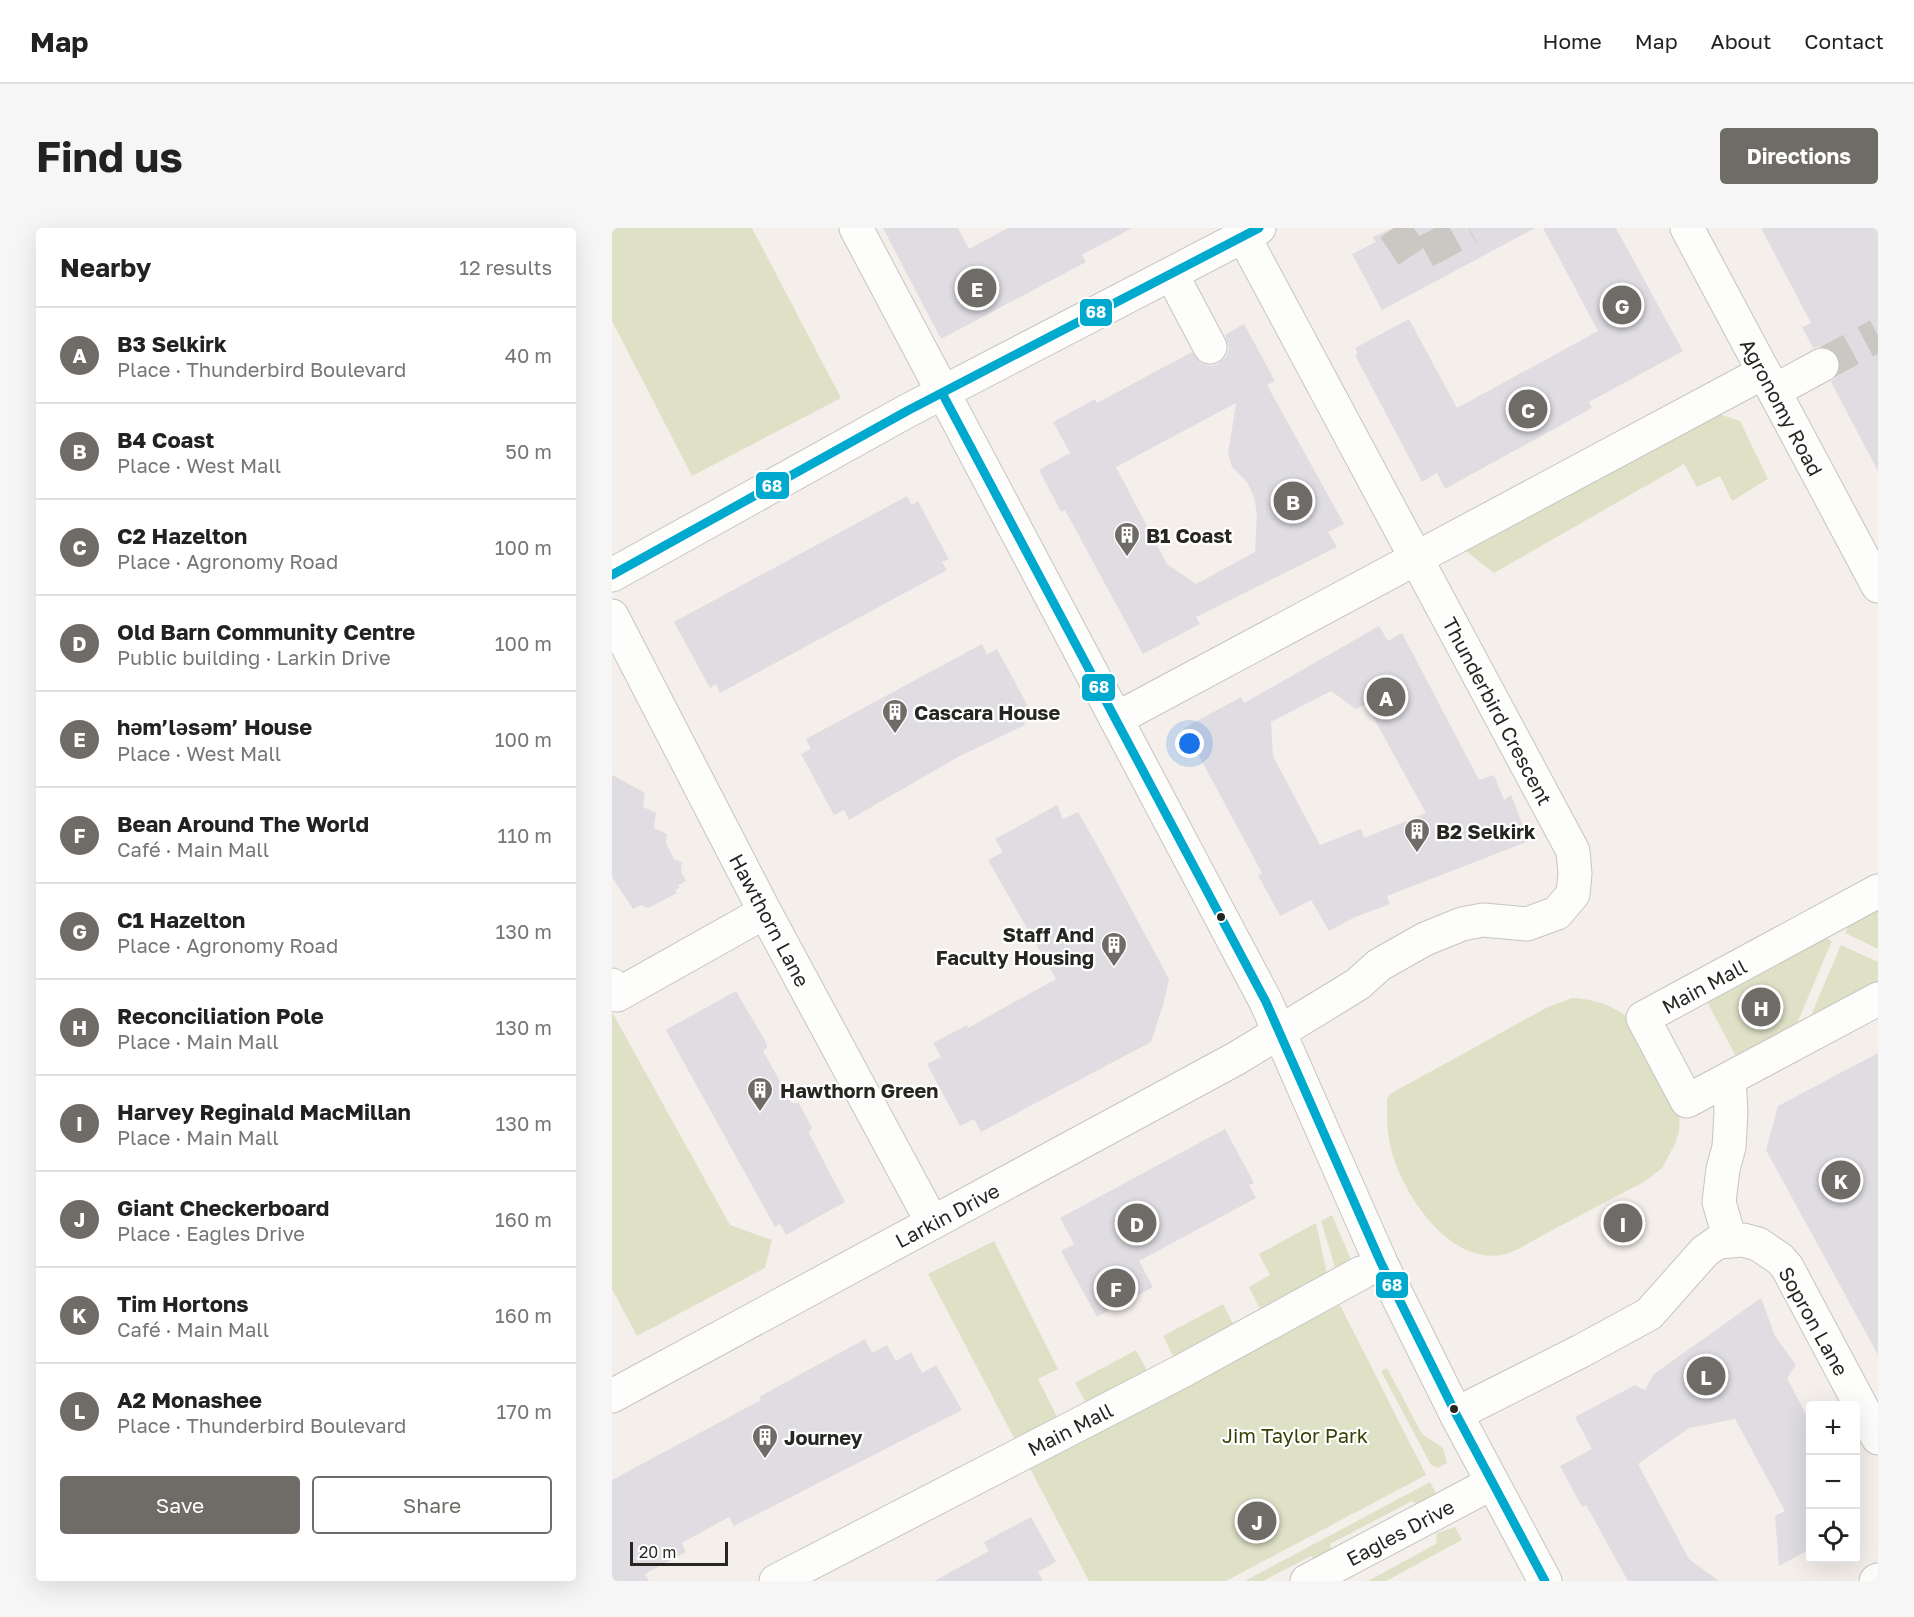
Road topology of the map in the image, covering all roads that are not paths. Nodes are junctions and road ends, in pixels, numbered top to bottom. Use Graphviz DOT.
graph roads {
  1 [pos="856,228"];
  2 [pos="1687,228"];
  3 [pos="1252,232"];
  4 [pos="1172,275"];
  5 [pos="1210,347"];
  6 [pos="1822,365"];
  7 [pos="1769,382"];
  8 [pos="942,393"];
  9 [pos="1416,558"];
  10 [pos="612,575"];
  11 [pos="1878,586"];
  12 [pos="612,616"];
  13 [pos="1116,719"];
  14 [pos="1878,891"];
  15 [pos="765,912"];
  16 [pos="615,990"];
  17 [pos="1878,999"];
  18 [pos="1280,1031"];
  19 [pos="1729,1079"];
  20 [pos="932,1222"];
  21 [pos="1744,1242"];
  22 [pos="1361,1273"];
  23 [pos="612,1396"];
  24 [pos="1456,1414"];
  25 [pos="1878,1438"];
  26 [pos="1492,1483"];
  27 [pos="776,1581"];
  28 [pos="1307,1581"];
  29 [pos="1545,1581"];
  1 -- 8 [label="street"];
  2 -- 7 [label="street, Agronomy Road"];
  3 -- 4 [label="street"];
  3 -- 9 [label="street, Thunderbird Crescent"];
  4 -- 5 [label="street"];
  4 -- 8 [label="street"];
  6 -- 7 [label="street"];
  7 -- 9 [label="street"];
  7 -- 11 [label="street, Agronomy Road"];
  8 -- 10 [label="street"];
  8 -- 13 [label="street"];
  9 -- 13 [label="street"];
  9 -- 18 [label="street, Thunderbird Crescent"];
  12 -- 15 [label="street, Hawthorn Lane"];
  13 -- 18 [label="street"];
  14 -- 19 [label="street, Main Mall"];
  15 -- 16 [label="street"];
  15 -- 20 [label="street, Hawthorn Lane"];
  17 -- 19 [label="street, Main Mall"];
  18 -- 20 [label="street, Larkin Drive"];
  18 -- 24 [label="street"];
  19 -- 21 [label="street"];
  20 -- 23 [label="street, Larkin Drive"];
  21 -- 24 [label="street"];
  21 -- 25 [label="street, Sopron Lane"];
  22 -- 27 [label="street, Main Mall"];
  24 -- 26 [label="street"];
  26 -- 28 [label="street, Eagles Drive"];
  26 -- 29 [label="street"];
}
